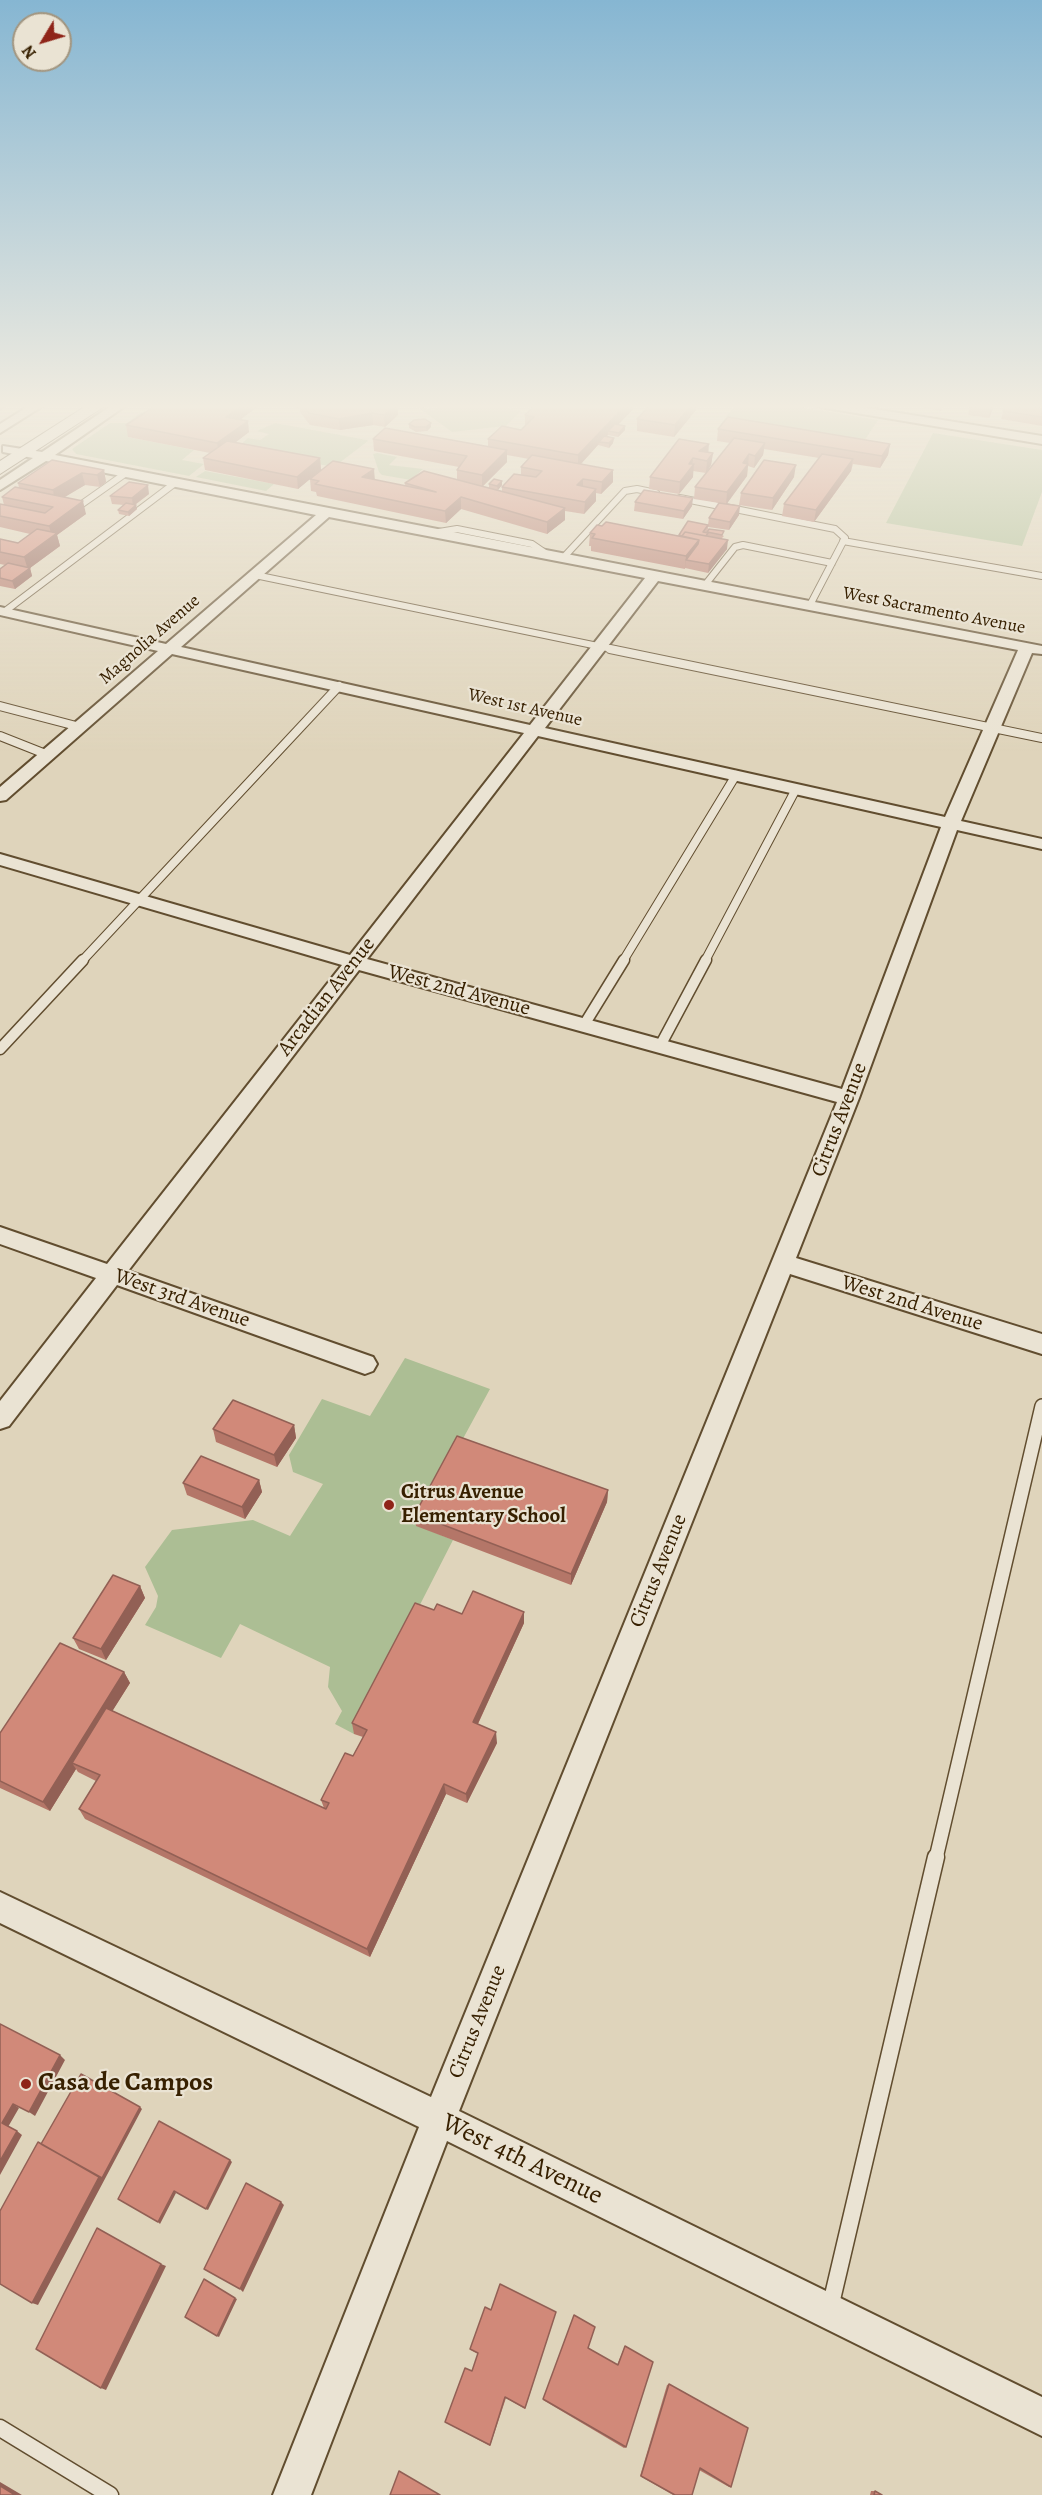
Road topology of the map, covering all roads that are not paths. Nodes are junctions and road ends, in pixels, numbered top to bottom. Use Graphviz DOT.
graph roads {
  1 [pos="124,520"];
  2 [pos="317,520"];
  3 [pos="366,520"];
  4 [pos="598,520"];
  5 [pos="793,520"];
  6 [pos="844,540"];
  7 [pos="564,558"];
  8 [pos="832,563"];
  9 [pos="255,575"];
  10 [pos="655,575"];
  11 [pos="1042,576"];
  12 [pos="705,585"];
  13 [pos="810,605"];
  14 [pos="2,611"];
  15 [pos="601,645"];
  16 [pos="170,649"];
  17 [pos="1035,649"];
  18 [pos="339,686"];
  19 [pos="0,706"];
  20 [pos="80,727"];
  21 [pos="992,728"];
  22 [pos="534,730"];
  23 [pos="0,736"];
  24 [pos="1042,738"];
  25 [pos="48,755"];
  26 [pos="736,775"];
  27 [pos="796,789"];
  28 [pos="0,796"];
  29 [pos="951,824"];
  30 [pos="1042,844"];
  31 [pos="0,859"];
  32 [pos="142,900"];
  33 [pos="354,962"];
  34 [pos="584,1025"];
  35 [pos="660,1046"];
  36 [pos="0,1049"];
  37 [pos="849,1098"];
  38 [pos="0,1235"];
  39 [pos="783,1263"];
  40 [pos="112,1274"];
  41 [pos="1042,1344"];
  42 [pos="365,1364"];
  43 [pos="1042,1406"];
  44 [pos="0,1419"];
  45 [pos="0,1907"];
  46 [pos="439,2119"];
  47 [pos="829,2311"];
  48 [pos="1042,2417"];
  49 [pos="0,2428"];
  50 [pos="110,2495"];
  51 [pos="292,2495"];
  1 -- 14 [label="lane"];
  2 -- 9 [label="street, Magnolia Avenue"];
  3 -- 7 [label="street, West Sacramento Avenue"];
  4 -- 7 [label="lane"];
  5 -- 6 [label="lane"];
  6 -- 8 [label="lane"];
  6 -- 11 [label="lane"];
  7 -- 10 [label="street, West Sacramento Avenue"];
  8 -- 12 [label="lane"];
  8 -- 13 [label="lane"];
  9 -- 15 [label="lane"];
  9 -- 16 [label="street, Magnolia Avenue"];
  10 -- 12 [label="street, West Sacramento Avenue"];
  10 -- 15 [label="street, Arcadian Avenue"];
  12 -- 13 [label="street, West Sacramento Avenue"];
  13 -- 17 [label="street, West Sacramento Avenue"];
  14 -- 16 [label="street, West 1st Avenue"];
  15 -- 21 [label="lane"];
  15 -- 22 [label="street, Arcadian Avenue"];
  16 -- 18 [label="street, West 1st Avenue"];
  16 -- 20 [label="street, Magnolia Avenue"];
  17 -- 21 [label="street, Citrus Avenue"];
  18 -- 22 [label="street, West 1st Avenue"];
  18 -- 32 [label="lane"];
  19 -- 20 [label="lane"];
  20 -- 25 [label="street, Magnolia Avenue"];
  21 -- 24 [label="lane"];
  21 -- 29 [label="street, Citrus Avenue"];
  22 -- 26 [label="street, West 1st Avenue"];
  22 -- 33 [label="street, Arcadian Avenue"];
  23 -- 25 [label="lane"];
  25 -- 28 [label="street, Magnolia Avenue"];
  26 -- 27 [label="street, West 1st Avenue"];
  26 -- 34 [label="lane"];
  27 -- 29 [label="street, West 1st Avenue"];
  27 -- 35 [label="lane"];
  29 -- 30 [label="street, West 1st Avenue"];
  29 -- 37 [label="street, Citrus Avenue"];
  31 -- 32 [label="street, West 2nd Avenue"];
  32 -- 33 [label="street, West 2nd Avenue"];
  32 -- 36 [label="lane"];
  33 -- 34 [label="street, West 2nd Avenue"];
  33 -- 40 [label="street, Arcadian Avenue"];
  34 -- 35 [label="street, West 2nd Avenue"];
  35 -- 37 [label="street, West 2nd Avenue"];
  37 -- 39 [label="street, Citrus Avenue"];
  38 -- 40 [label="street, West 3rd Avenue"];
  39 -- 41 [label="street, West 2nd Avenue"];
  39 -- 46 [label="street, Citrus Avenue"];
  40 -- 42 [label="street, West 3rd Avenue"];
  40 -- 44 [label="street, Arcadian Avenue"];
  43 -- 47 [label="lane"];
  45 -- 46 [label="street, West 4th Avenue"];
  46 -- 47 [label="street, West 4th Avenue"];
  46 -- 51 [label="street, Citrus Avenue"];
  47 -- 48 [label="street, West 4th Avenue"];
  49 -- 50 [label="lane"];
}
